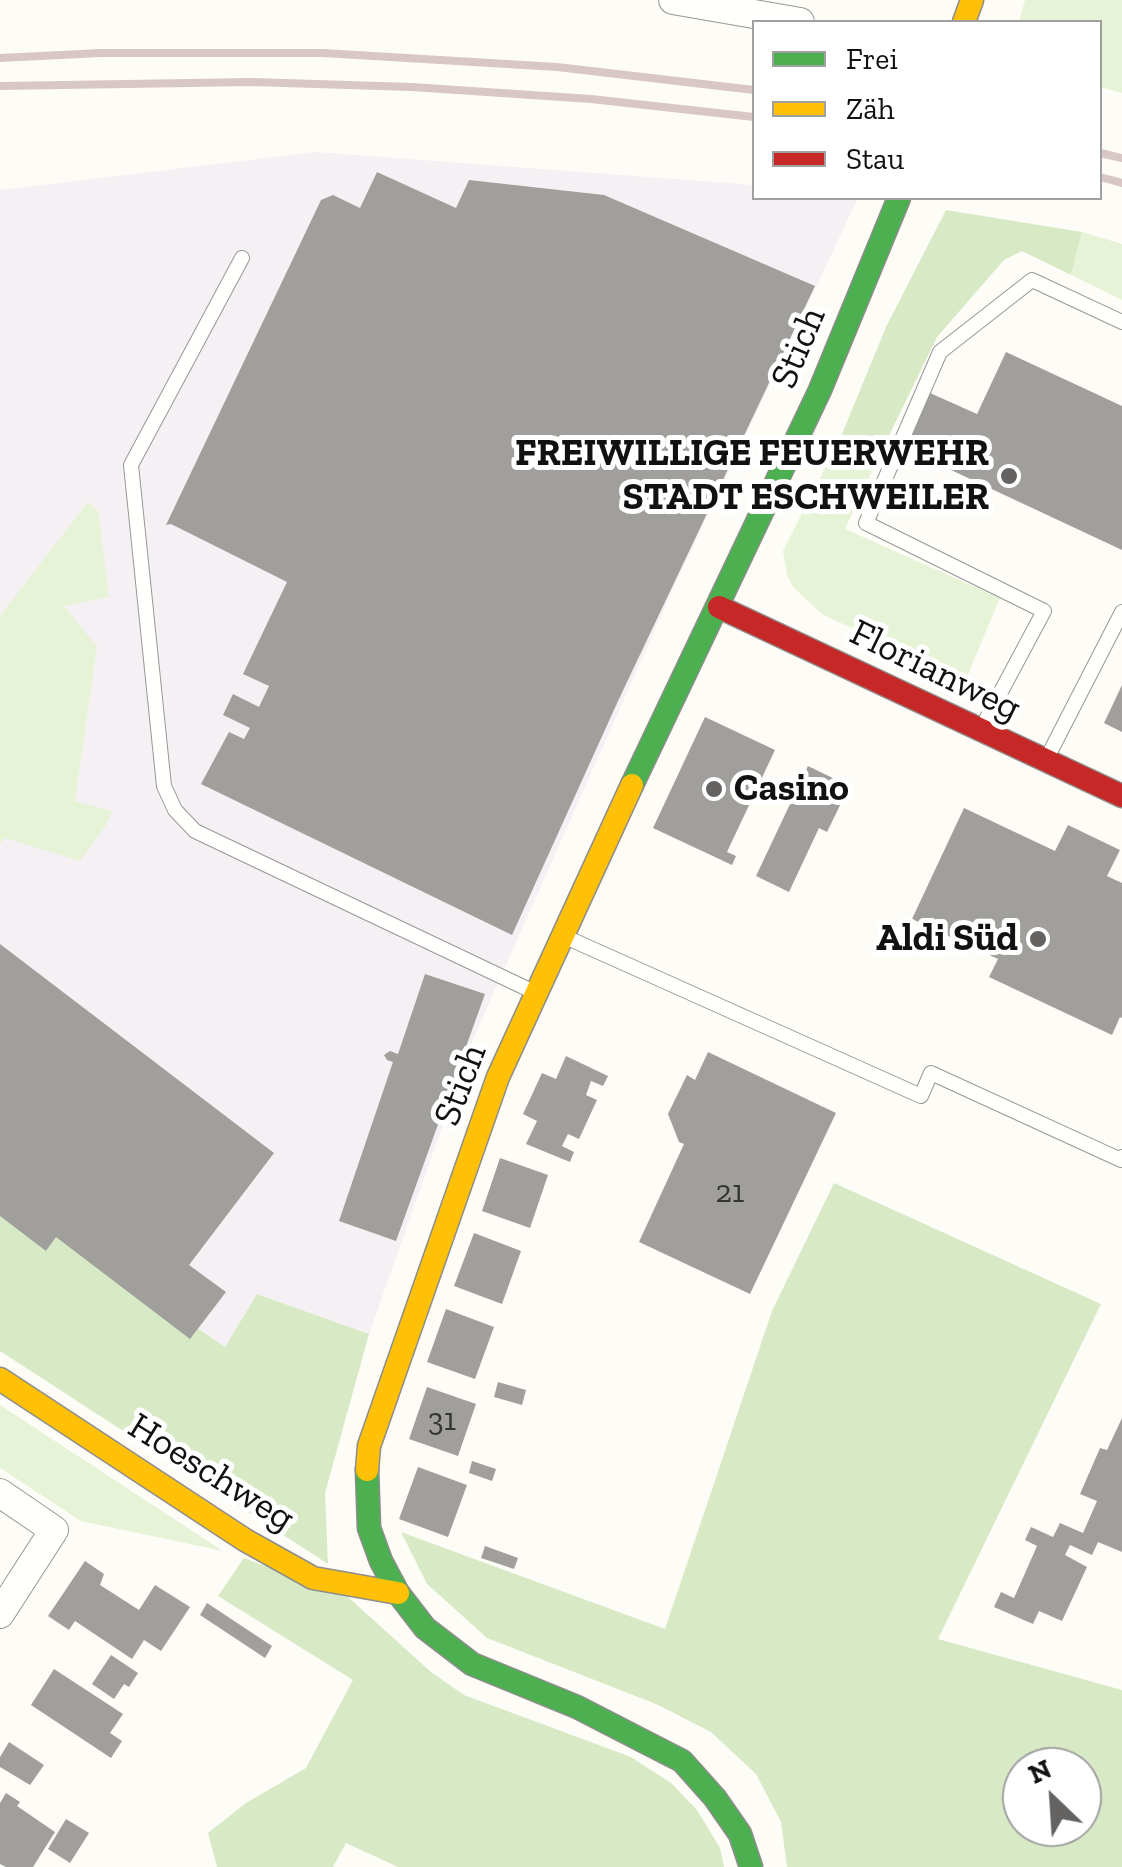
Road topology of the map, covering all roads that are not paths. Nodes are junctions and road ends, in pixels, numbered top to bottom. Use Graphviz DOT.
graph roads {
  1 [pos="673,0"];
  2 [pos="788,20"];
  3 [pos="899,200"];
  4 [pos="242,258"];
  5 [pos="1122,322"];
  6 [pos="718,607"];
  7 [pos="1122,612"];
  8 [pos="980,730"];
  9 [pos="1045,762"];
  10 [pos="1122,796"];
  11 [pos="560,934"];
  12 [pos="534,992"];
  13 [pos="1122,1157"];
  14 [pos="0,1379"];
  15 [pos="0,1494"];
  16 [pos="398,1593"];
  17 [pos="0,1614"];
  18 [pos="751,1867"];
  1 -- 2 [label="street"];
  3 -- 6 [label="main road, Stich"];
  4 -- 12 [label="lane"];
  5 -- 8 [label="lane"];
  6 -- 8 [label="main road, Florianweg"];
  6 -- 11 [label="main road, Stich"];
  7 -- 9 [label="lane"];
  8 -- 9 [label="main road, Florianweg"];
  9 -- 10 [label="main road, Florianweg"];
  11 -- 12 [label="main road, Stich"];
  11 -- 13 [label="lane"];
  12 -- 16 [label="main road, Stich"];
  14 -- 16 [label="main road, Hoeschweg"];
  15 -- 17 [label="street"];
  16 -- 18 [label="main road, Stich"];
}
